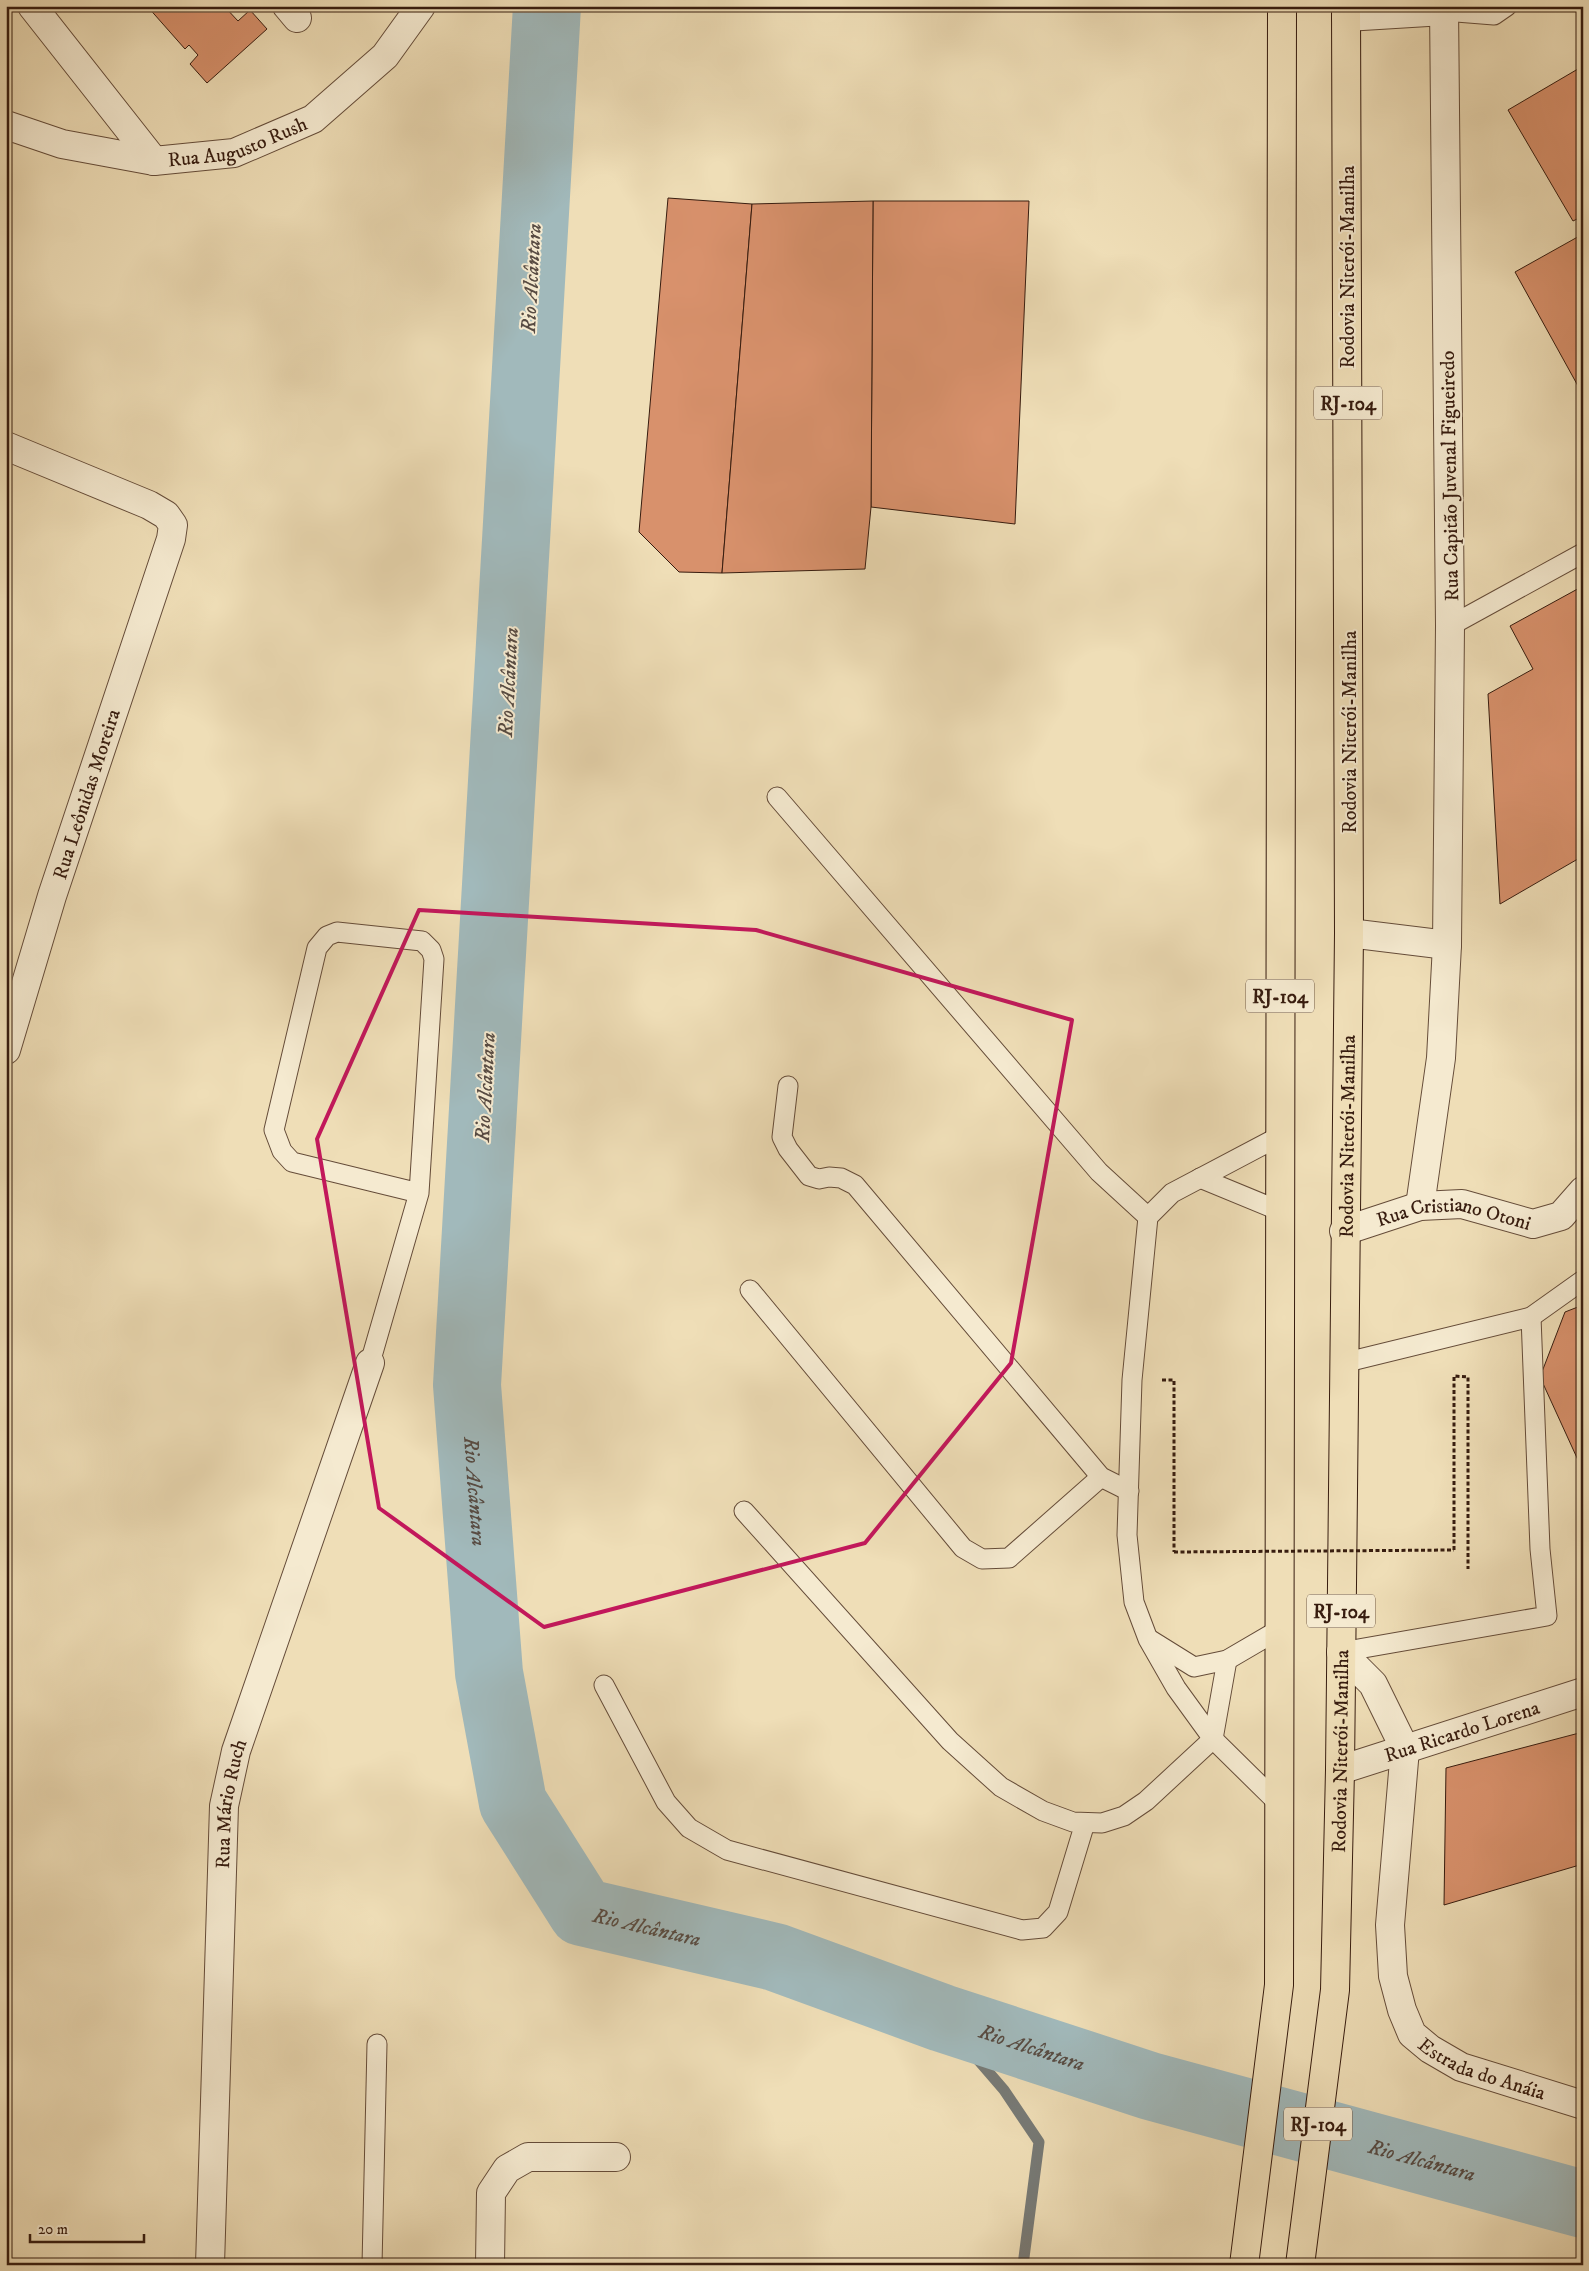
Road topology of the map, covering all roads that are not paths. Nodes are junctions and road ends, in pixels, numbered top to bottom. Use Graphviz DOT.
graph roads {
  1 [pos="32,6"];
  2 [pos="421,6"];
  3 [pos="1282,6"];
  4 [pos="1508,6"];
  5 [pos="1444,9"];
  6 [pos="1346,11"];
  7 [pos="6,125"];
  8 [pos="154,161"];
  9 [pos="6,446"];
  10 [pos="1583,553"];
  11 [pos="1450,626"];
  12 [pos="777,797"];
  13 [pos="1349,933"];
  14 [pos="1447,946"];
  15 [pos="6,1050"];
  16 [pos="788,1086"];
  17 [pos="1280,1136"];
  18 [pos="1200,1178"];
  19 [pos="1583,1191"];
  20 [pos="418,1193"];
  21 [pos="1420,1206"];
  22 [pos="1280,1210"];
  23 [pos="1148,1217"];
  24 [pos="1344,1231"];
  25 [pos="1583,1280"];
  26 [pos="750,1290"];
  27 [pos="1531,1317"];
  28 [pos="1343,1362"];
  29 [pos="370,1363"];
  30 [pos="1101,1477"];
  31 [pos="1129,1491"];
  32 [pos="744,1512"];
  33 [pos="1280,1628"];
  34 [pos="1148,1639"];
  35 [pos="1341,1652"];
  36 [pos="1227,1660"];
  37 [pos="604,1685"];
  38 [pos="1583,1692"];
  39 [pos="1213,1739"];
  40 [pos="1405,1749"];
  41 [pos="1340,1770"];
  42 [pos="1280,1805"];
  43 [pos="1085,1823"];
  44 [pos="377,2044"];
  45 [pos="1583,2105"];
  46 [pos="616,2157"];
  47 [pos="1246,2253"];
  48 [pos="1300,2261"];
  49 [pos="210,2265"];
  50 [pos="372,2265"];
  51 [pos="490,2265"];
  1 -- 8 [label="street"];
  2 -- 8 [label="street, Rua Augusto Rush"];
  3 -- 17 [label="highway, RJ-104"];
  4 -- 5 [label="lane"];
  5 -- 6 [label="street"];
  5 -- 11 [label="street, Rua Capitão Juvenal Figueiredo"];
  6 -- 13 [label="highway, Rodovia Niterói-Manilha / RJ-104"];
  7 -- 8 [label="street, Rua Augusto Rush"];
  9 -- 15 [label="street, Rua Leônidas Moreira"];
  10 -- 11 [label="lane"];
  11 -- 14 [label="street, Rua Capitão Juvenal Figueiredo"];
  12 -- 23 [label="lane"];
  13 -- 14 [label="street"];
  13 -- 24 [label="highway, Rodovia Niterói-Manilha / RJ-104"];
  14 -- 21 [label="street, Rua Capitão Juvenal Figueiredo"];
  16 -- 30 [label="lane"];
  17 -- 18 [label="lane"];
  17 -- 22 [label="highway, RJ-104"];
  18 -- 22 [label="lane"];
  18 -- 23 [label="lane"];
  19 -- 21 [label="street, Rua Cristiano Otoni"];
  20 -- 20 [label="lane"];
  20 -- 29 [label="lane"];
  21 -- 24 [label="street, Rua Cristiano Otoni"];
  22 -- 33 [label="highway, RJ-104"];
  23 -- 31 [label="lane"];
  24 -- 28 [label="highway, Rodovia Niterói-Manilha / RJ-104"];
  25 -- 27 [label="lane"];
  26 -- 30 [label="lane"];
  27 -- 28 [label="lane"];
  27 -- 35 [label="lane"];
  28 -- 35 [label="highway, Rodovia Niterói-Manilha / RJ-104"];
  29 -- 49 [label="street, Rua Mário Ruch"];
  30 -- 31 [label="lane"];
  31 -- 34 [label="lane"];
  32 -- 43 [label="lane"];
  33 -- 36 [label="lane"];
  33 -- 42 [label="highway, RJ-104"];
  34 -- 36 [label="lane"];
  34 -- 39 [label="lane"];
  35 -- 40 [label="street"];
  35 -- 41 [label="highway, Rodovia Niterói-Manilha / RJ-104"];
  36 -- 39 [label="lane"];
  37 -- 43 [label="lane"];
  38 -- 40 [label="street, Rua Ricardo Lorena"];
  39 -- 42 [label="lane"];
  39 -- 43 [label="lane"];
  40 -- 41 [label="street, Rua Ricardo Lorena"];
  40 -- 45 [label="street, Estrada do Anáia"];
  41 -- 48 [label="highway, Rodovia Niterói-Manilha / RJ-104"];
  42 -- 47 [label="highway, RJ-104"];
  44 -- 50 [label="lane"];
  46 -- 51 [label="street"];
}
